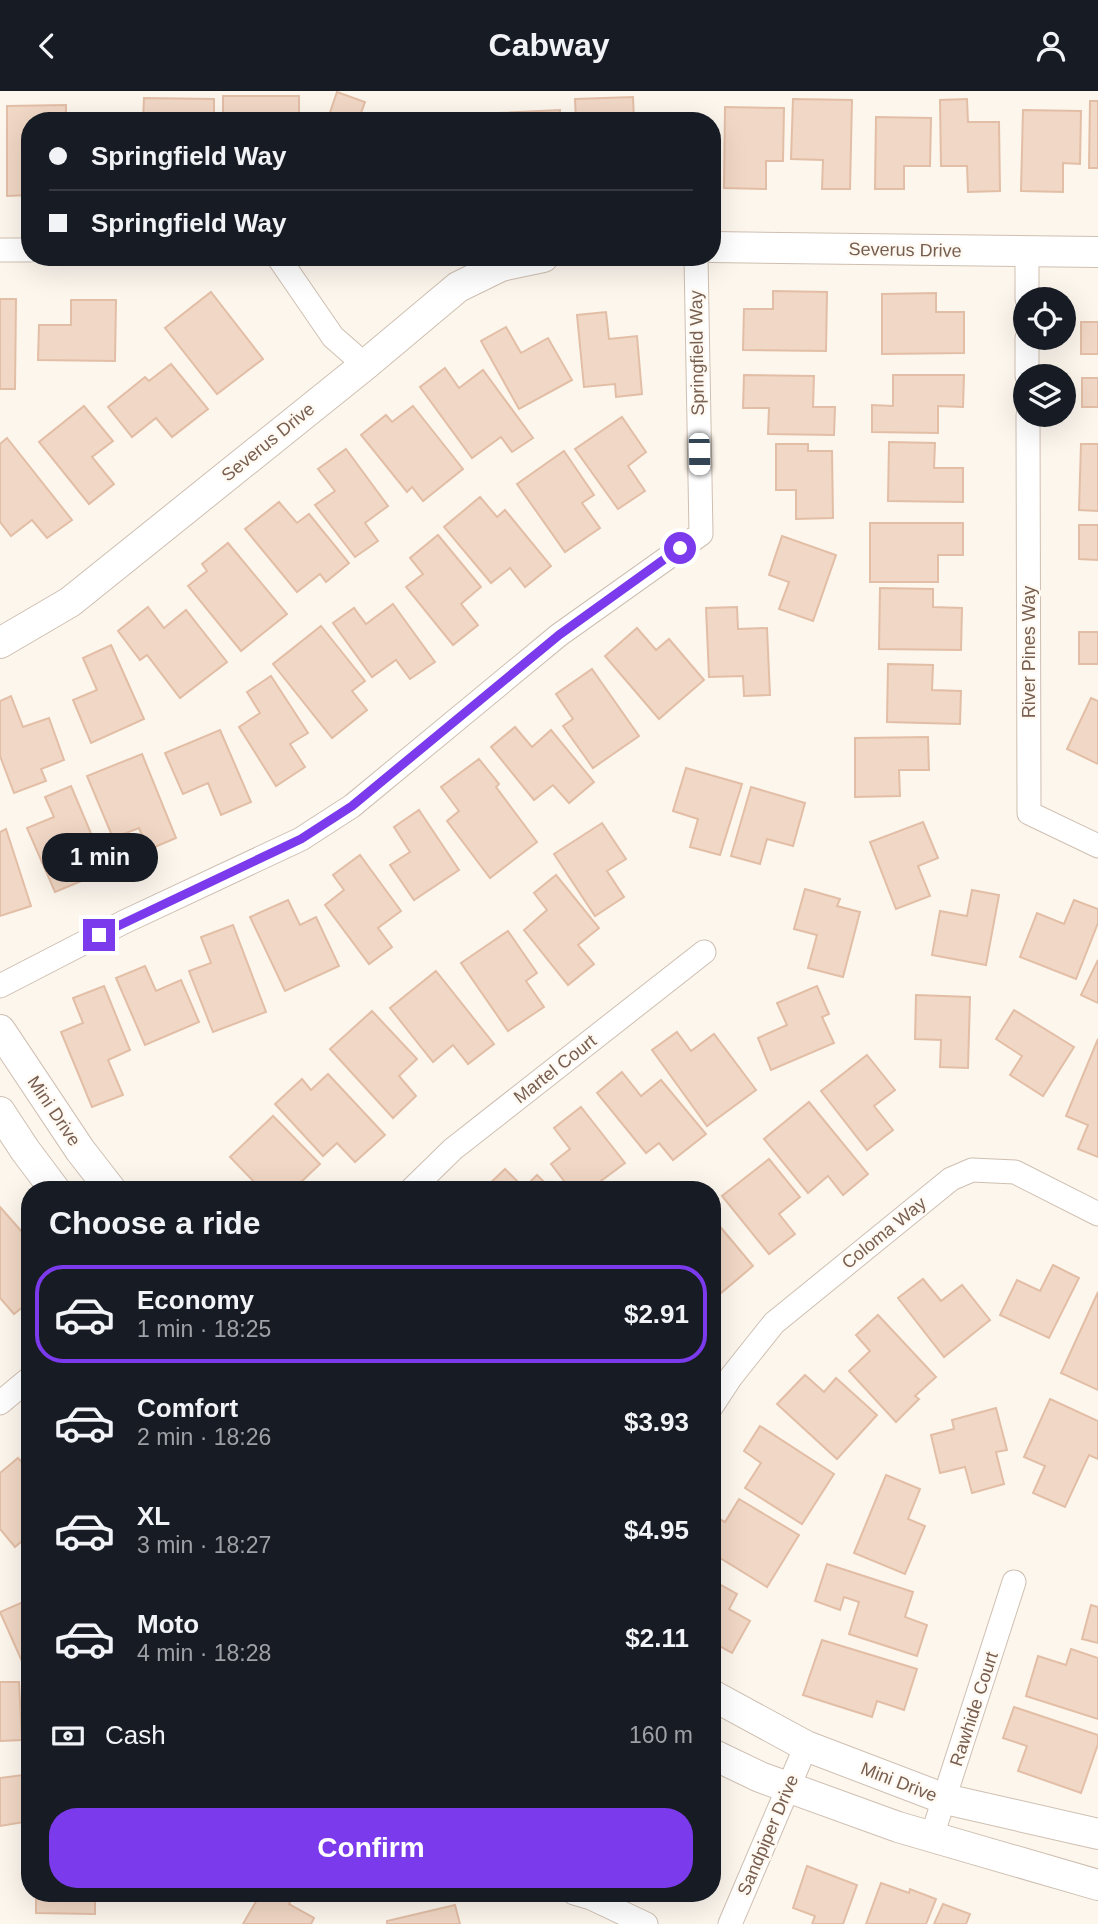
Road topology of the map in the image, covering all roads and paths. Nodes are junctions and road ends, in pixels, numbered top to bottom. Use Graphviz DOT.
graph roads {
  1 [pos="721,247"];
  2 [pos="0,250"];
  3 [pos="21,250"];
  4 [pos="1027,251"];
  5 [pos="1098,252"];
  6 [pos="284,266"];
  7 [pos="500,266"];
  8 [pos="696,266"];
  9 [pos="1027,287"];
  10 [pos="365,365"];
  11 [pos="1028,427"];
  12 [pos="0,643"];
  13 [pos="1098,846"];
  14 [pos="704,952"];
  15 [pos="0,986"];
  16 [pos="0,1030"];
  17 [pos="0,1112"];
  18 [pos="48,1181"];
  19 [pos="104,1181"];
  20 [pos="420,1181"];
  21 [pos="1098,1214"];
  22 [pos="21,1386"];
  23 [pos="721,1392"];
  24 [pos="0,1403"];
  25 [pos="1014,1582"];
  26 [pos="721,1700"];
  27 [pos="806,1746"];
  28 [pos="721,1758"];
  29 [pos="788,1787"];
  30 [pos="945,1799"];
  31 [pos="1098,1834"];
  32 [pos="932,1836"];
  33 [pos="1098,1885"];
  34 [pos="599,1902"];
  35 [pos="646,1924"];
  36 [pos="730,1924"];
  1 -- 4 [label="street, Severus Drive"];
  2 -- 3 [label="street"];
  4 -- 5 [label="street, Severus Drive"];
  4 -- 9 [label="street"];
  6 -- 10 [label="street"];
  7 -- 10 [label="street, Severus Drive"];
  8 -- 15 [label="street, Springfield Way"];
  10 -- 12 [label="street, Severus Drive"];
  11 -- 13 [label="street, River Pines Way"];
  14 -- 20 [label="street, Martel Court"];
  16 -- 19 [label="street, Mini Drive"];
  17 -- 18 [label="street"];
  21 -- 23 [label="street, Coloma Way"];
  22 -- 24 [label="street"];
  25 -- 30 [label="street, Rawhide Court"];
  26 -- 27 [label="street, Mini Drive"];
  27 -- 29 [label="street, Sandpiper Drive"];
  27 -- 30 [label="street, Mini Drive"];
  28 -- 29 [label="street"];
  29 -- 32 [label="street"];
  29 -- 36 [label="street, Sandpiper Drive"];
  30 -- 31 [label="street, Mini Drive"];
  30 -- 32 [label="street, Rawhide Court"];
  32 -- 33 [label="street"];
  34 -- 35 [label="street"];
}
